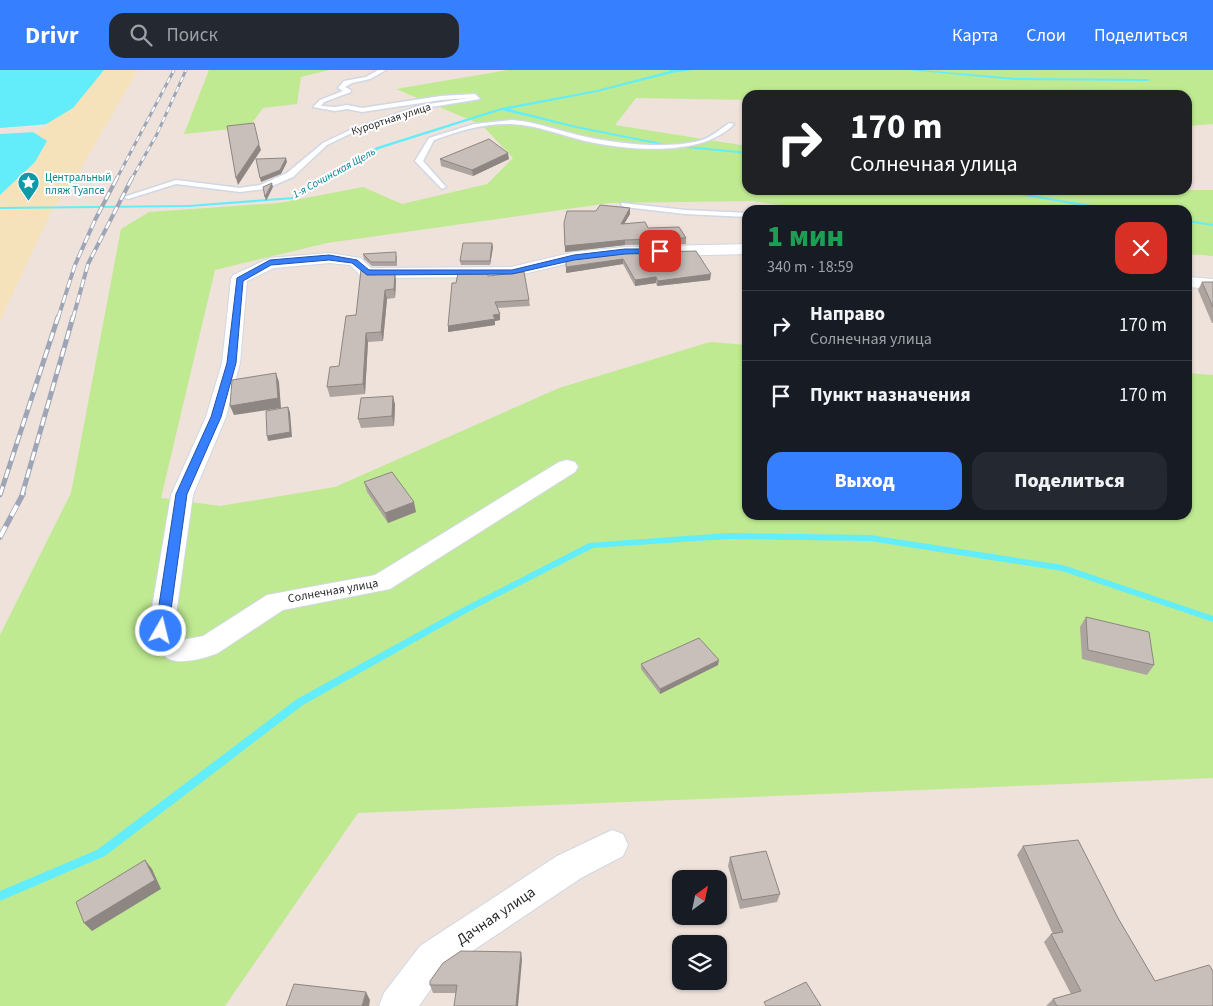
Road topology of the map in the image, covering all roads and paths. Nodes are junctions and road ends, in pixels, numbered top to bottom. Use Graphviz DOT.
graph roads {
  1 [pos="383,70"];
  2 [pos="731,124"];
  3 [pos="442,187"];
  4 [pos="128,197"];
  5 [pos="625,206"];
  6 [pos="742,216"];
  7 [pos="742,249"];
  8 [pos="1192,282"];
  9 [pos="1213,284"];
  10 [pos="567,467"];
  11 [pos="612,845"];
  12 [pos="397,1006"];
  1 -- 4 [label="lane, Курортная улица"];
  2 -- 3 [label="lane"];
  5 -- 6 [label="lane"];
  7 -- 10 [label="street, Солнечная улица"];
  8 -- 9 [label="street"];
  11 -- 12 [label="street, Дачная улица"];
}
